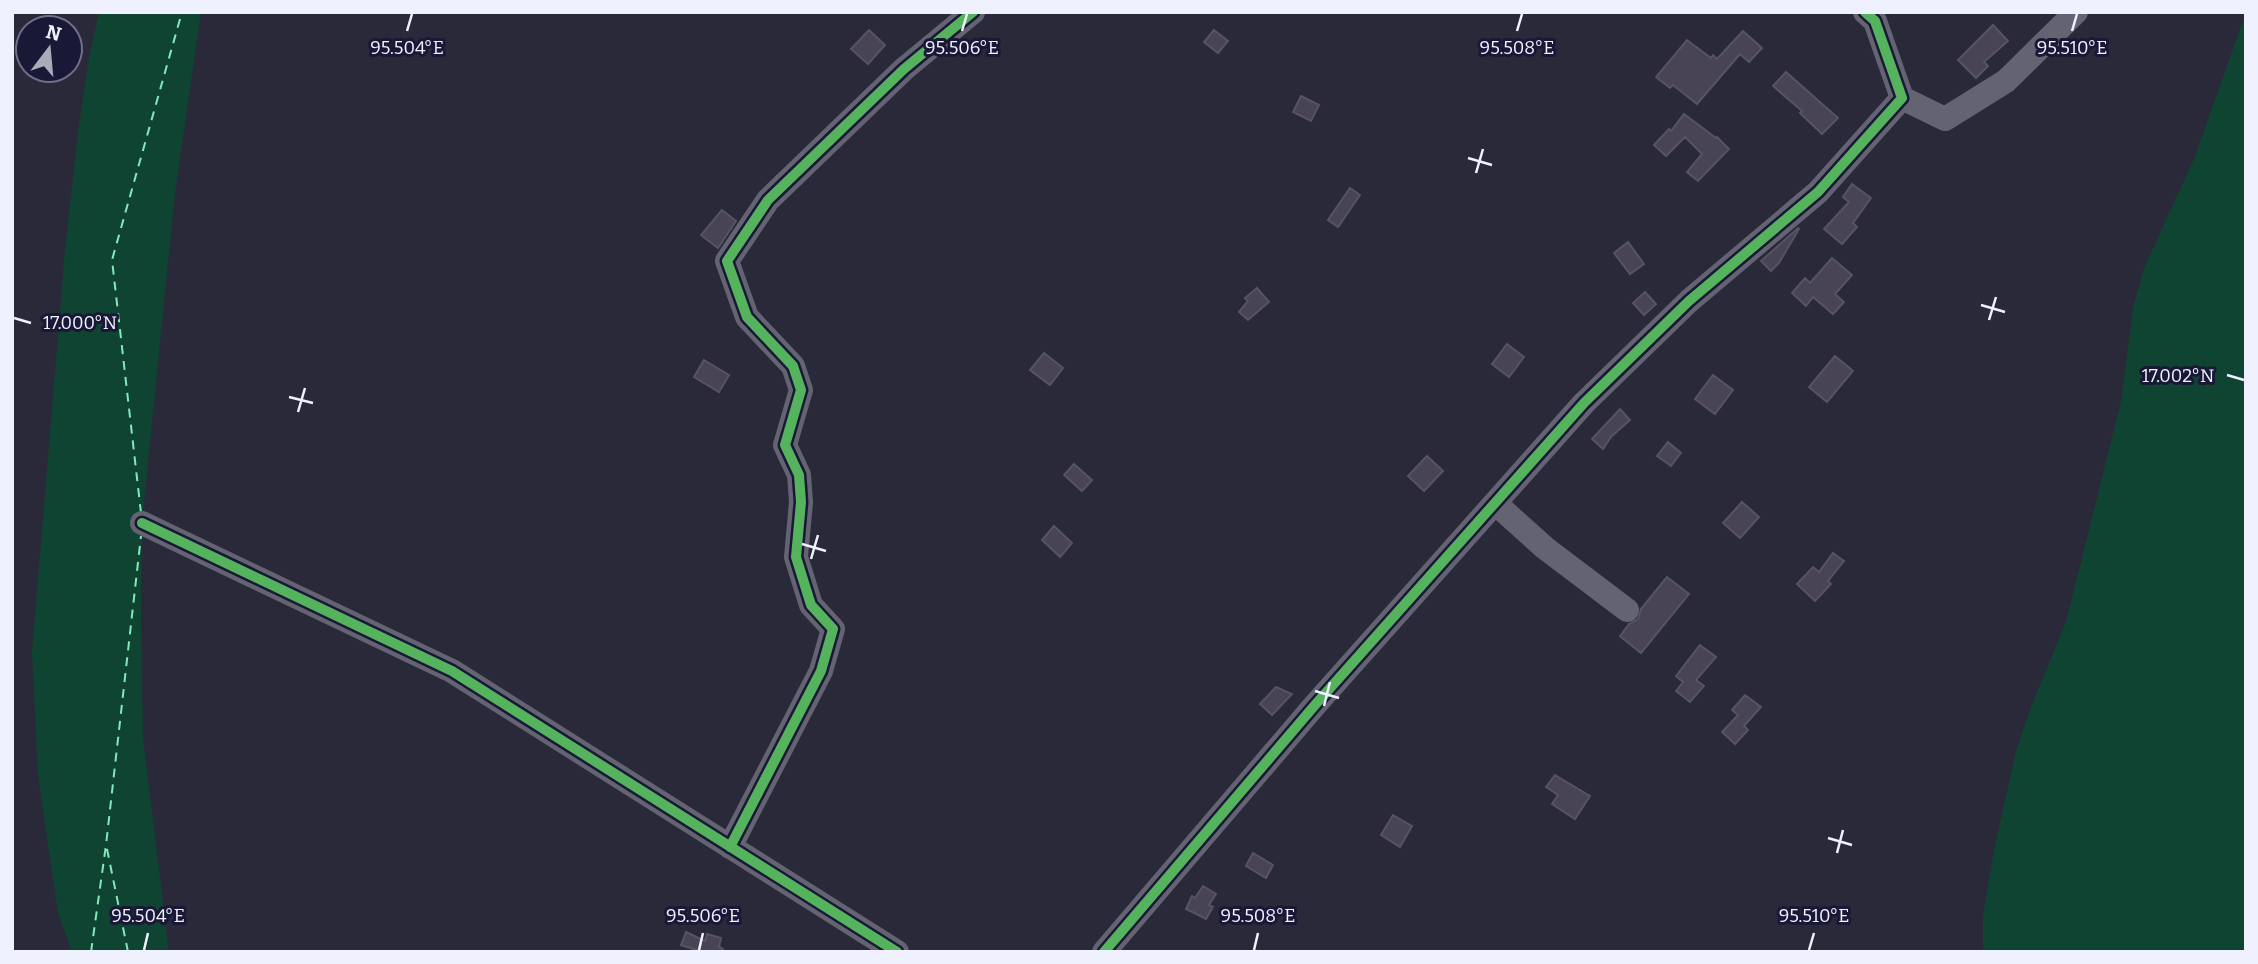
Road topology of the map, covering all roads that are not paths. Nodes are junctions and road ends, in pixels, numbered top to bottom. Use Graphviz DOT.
graph roads {
  1 [pos="973,12"];
  2 [pos="1865,12"];
  3 [pos="2076,12"];
  4 [pos="1902,98"];
  5 [pos="1495,503"];
  6 [pos="142,523"];
  7 [pos="1627,610"];
  8 [pos="730,847"];
  9 [pos="897,952"];
  10 [pos="1104,952"];
  1 -- 8 [label="street"];
  2 -- 4 [label="street"];
  3 -- 4 [label="street"];
  4 -- 5 [label="street"];
  5 -- 7 [label="street"];
  5 -- 10 [label="street"];
  6 -- 8 [label="street"];
  8 -- 9 [label="street"];
}
